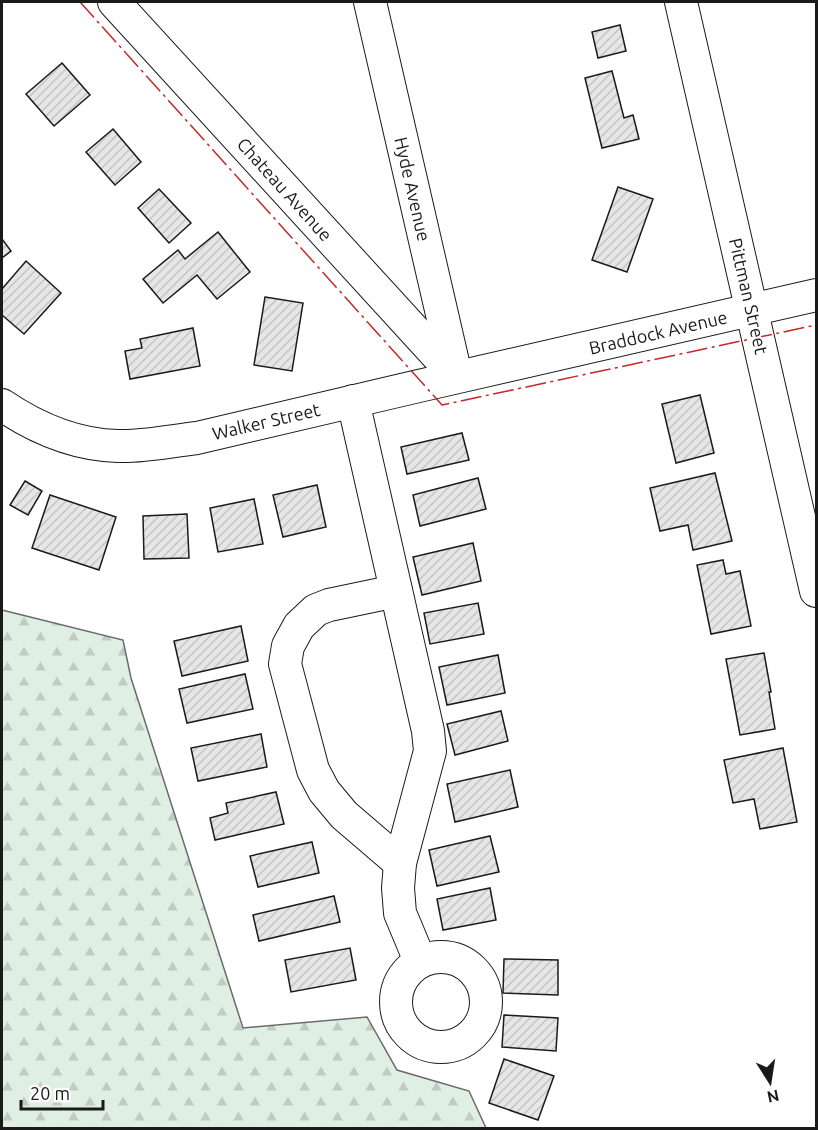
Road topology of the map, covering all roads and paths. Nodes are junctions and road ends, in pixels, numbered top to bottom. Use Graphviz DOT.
graph roads {
  1 [pos="114,2"];
  2 [pos="370,2"];
  3 [pos="681,2"];
  4 [pos="816,295"];
  5 [pos="752,310"];
  6 [pos="535,360"];
  7 [pos="456,376"];
  8 [pos="353,401"];
  9 [pos="2,405"];
  10 [pos="396,591"];
  11 [pos="816,591"];
  12 [pos="400,863"];
  13 [pos="420,961"];
  1 -- 7 [label="street, Chateau Avenue"];
  2 -- 7 [label="street, Hyde Avenue"];
  3 -- 5 [label="street, Pittman Street"];
  4 -- 5 [label="street, Braddock Avenue"];
  5 -- 6 [label="street, Braddock Avenue"];
  5 -- 11 [label="street, Pittman Street"];
  6 -- 7 [label="street, Walker Street"];
  7 -- 8 [label="street, Walker Street"];
  8 -- 9 [label="street, Walker Street"];
  8 -- 10 [label="street"];
  10 -- 12 [label="street"];
  10 -- 12 [label="street"];
  12 -- 13 [label="street"];
}
